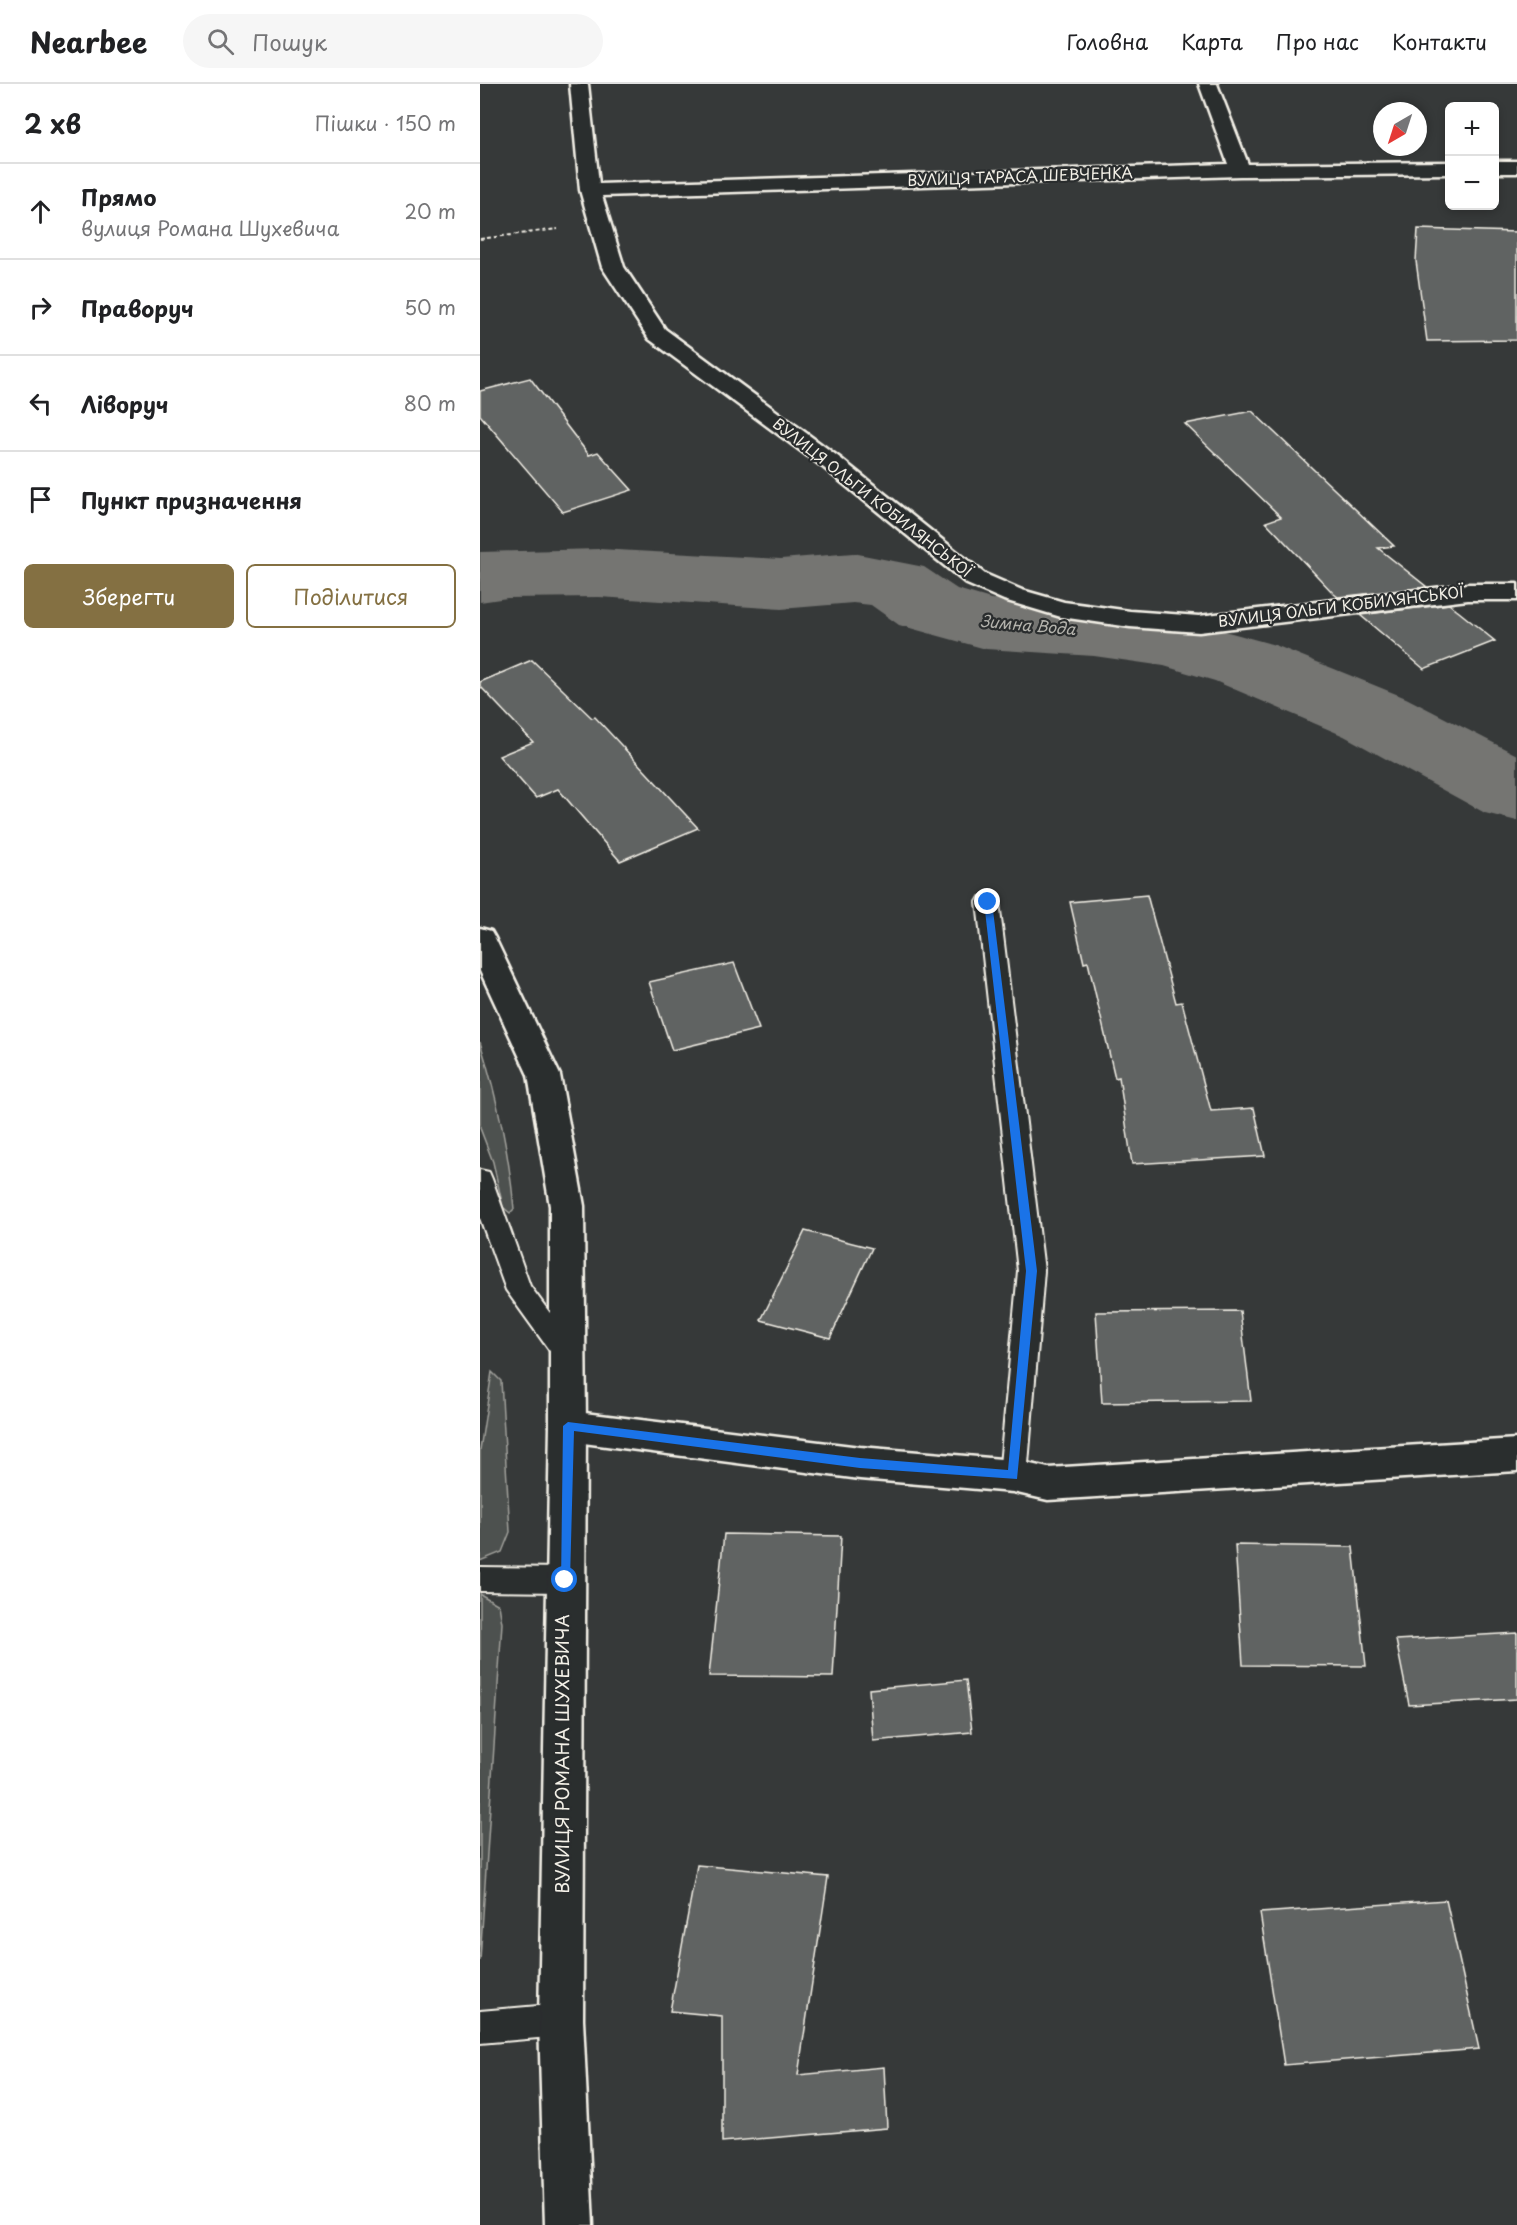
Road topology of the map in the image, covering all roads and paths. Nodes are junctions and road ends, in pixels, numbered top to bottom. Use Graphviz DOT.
graph roads {
  1 [pos="579,84"];
  2 [pos="1208,84"];
  3 [pos="1499,167"];
  4 [pos="1517,167"];
  5 [pos="1445,168"];
  6 [pos="1240,170"];
  7 [pos="590,190"];
  8 [pos="600,223"];
  9 [pos="480,239"];
  10 [pos="1517,592"];
  11 [pos="988,902"];
  12 [pos="480,938"];
  13 [pos="480,1179"];
  14 [pos="566,1354"];
  15 [pos="568,1426"];
  16 [pos="1517,1455"];
  17 [pos="1013,1476"];
  18 [pos="480,1580"];
  19 [pos="565,1580"];
  20 [pos="561,2020"];
  21 [pos="480,2027"];
  22 [pos="569,2225"];
  1 -- 7 [label="street, ВУЛИЦЯ ОЛЬГИ КОБИЛЯНСЬКОЇ"];
  2 -- 6 [label="street"];
  3 -- 4 [label="street"];
  5 -- 6 [label="street, ВУЛИЦЯ ТАРАСА ШЕВЧЕНКА"];
  6 -- 7 [label="street, ВУЛИЦЯ ТАРАСА ШЕВЧЕНКА"];
  7 -- 8 [label="street, ВУЛИЦЯ ОЛЬГИ КОБИЛЯНСЬКОЇ"];
  8 -- 9 [label="path"];
  8 -- 10 [label="street, ВУЛИЦЯ ОЛЬГИ КОБИЛЯНСЬКОЇ"];
  11 -- 17 [label="lane"];
  12 -- 14 [label="street, ВУЛИЦЯ РОМАНА ШУХЕВИЧА"];
  13 -- 14 [label="lane"];
  14 -- 15 [label="street, ВУЛИЦЯ РОМАНА ШУХЕВИЧА"];
  15 -- 17 [label="street"];
  15 -- 19 [label="street, ВУЛИЦЯ РОМАНА ШУХЕВИЧА"];
  16 -- 17 [label="street"];
  18 -- 19 [label="lane"];
  19 -- 20 [label="street, ВУЛИЦЯ РОМАНА ШУХЕВИЧА"];
  20 -- 21 [label="lane"];
  20 -- 22 [label="street, ВУЛИЦЯ РОМАНА ШУХЕВИЧА"];
}
